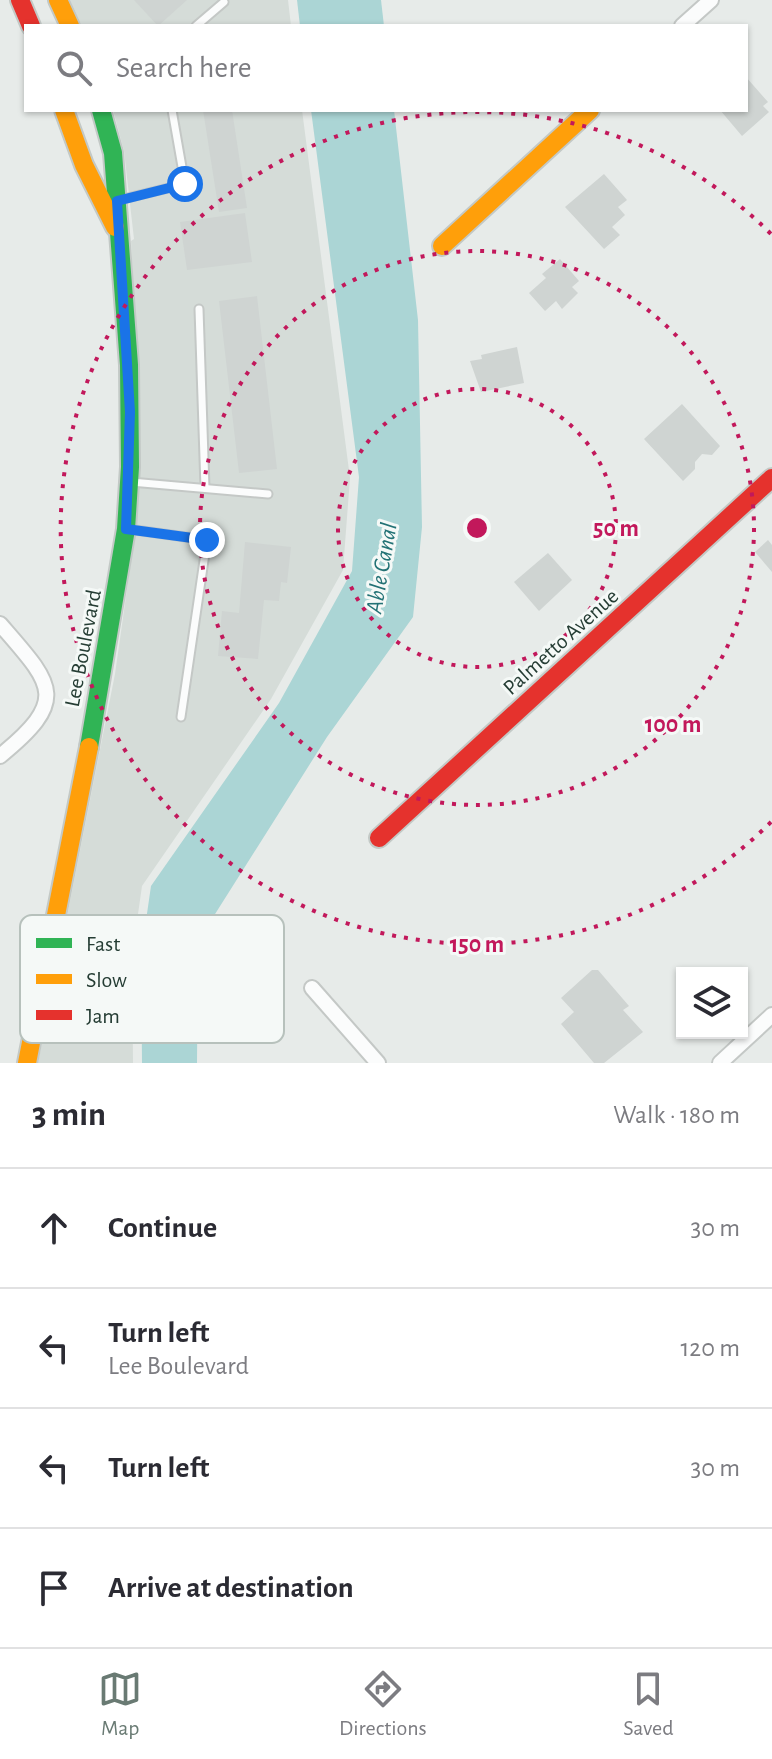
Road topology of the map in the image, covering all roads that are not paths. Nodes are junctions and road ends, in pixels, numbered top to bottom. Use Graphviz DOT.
graph roads {
  1 [pos="20,0"];
  2 [pos="58,0"];
  3 [pos="711,0"];
  4 [pos="224,2"];
  5 [pos="30,24"];
  6 [pos="69,24"];
  7 [pos="198,24"];
  8 [pos="684,24"];
  9 [pos="65,112"];
  10 [pos="102,112"];
  11 [pos="172,112"];
  12 [pos="588,112"];
  13 [pos="117,201"];
  14 [pos="120,236"];
  15 [pos="442,246"];
  16 [pos="199,309"];
  17 [pos="772,478"];
  18 [pos="129,481"];
  19 [pos="205,488"];
  20 [pos="268,494"];
  21 [pos="126,529"];
  22 [pos="0,624"];
  23 [pos="181,717"];
  24 [pos="0,756"];
  25 [pos="379,838"];
  26 [pos="56,915"];
  27 [pos="312,988"];
  28 [pos="772,1015"];
  29 [pos="31,1043"];
  30 [pos="27,1063"];
  31 [pos="378,1063"];
  32 [pos="720,1063"];
  1 -- 5 [label="main road"];
  2 -- 6 [label="main road"];
  3 -- 8 [label="street"];
  4 -- 7 [label="lane"];
  9 -- 14 [label="main road, Lee Boulevard"];
  10 -- 13 [label="main road, Lee Boulevard"];
  11 -- 13 [label="lane"];
  12 -- 15 [label="main road"];
  13 -- 14 [label="main road, Lee Boulevard"];
  14 -- 18 [label="main road, Lee Boulevard"];
  16 -- 19 [label="lane"];
  17 -- 25 [label="main road, Palmetto Avenue"];
  18 -- 19 [label="lane"];
  18 -- 21 [label="main road, Lee Boulevard"];
  19 -- 20 [label="lane"];
  21 -- 23 [label="lane"];
  21 -- 26 [label="main road, Lee Boulevard"];
  22 -- 24 [label="street"];
  27 -- 31 [label="street"];
  28 -- 32 [label="street"];
  29 -- 30 [label="main road, Lee Boulevard"];
}
